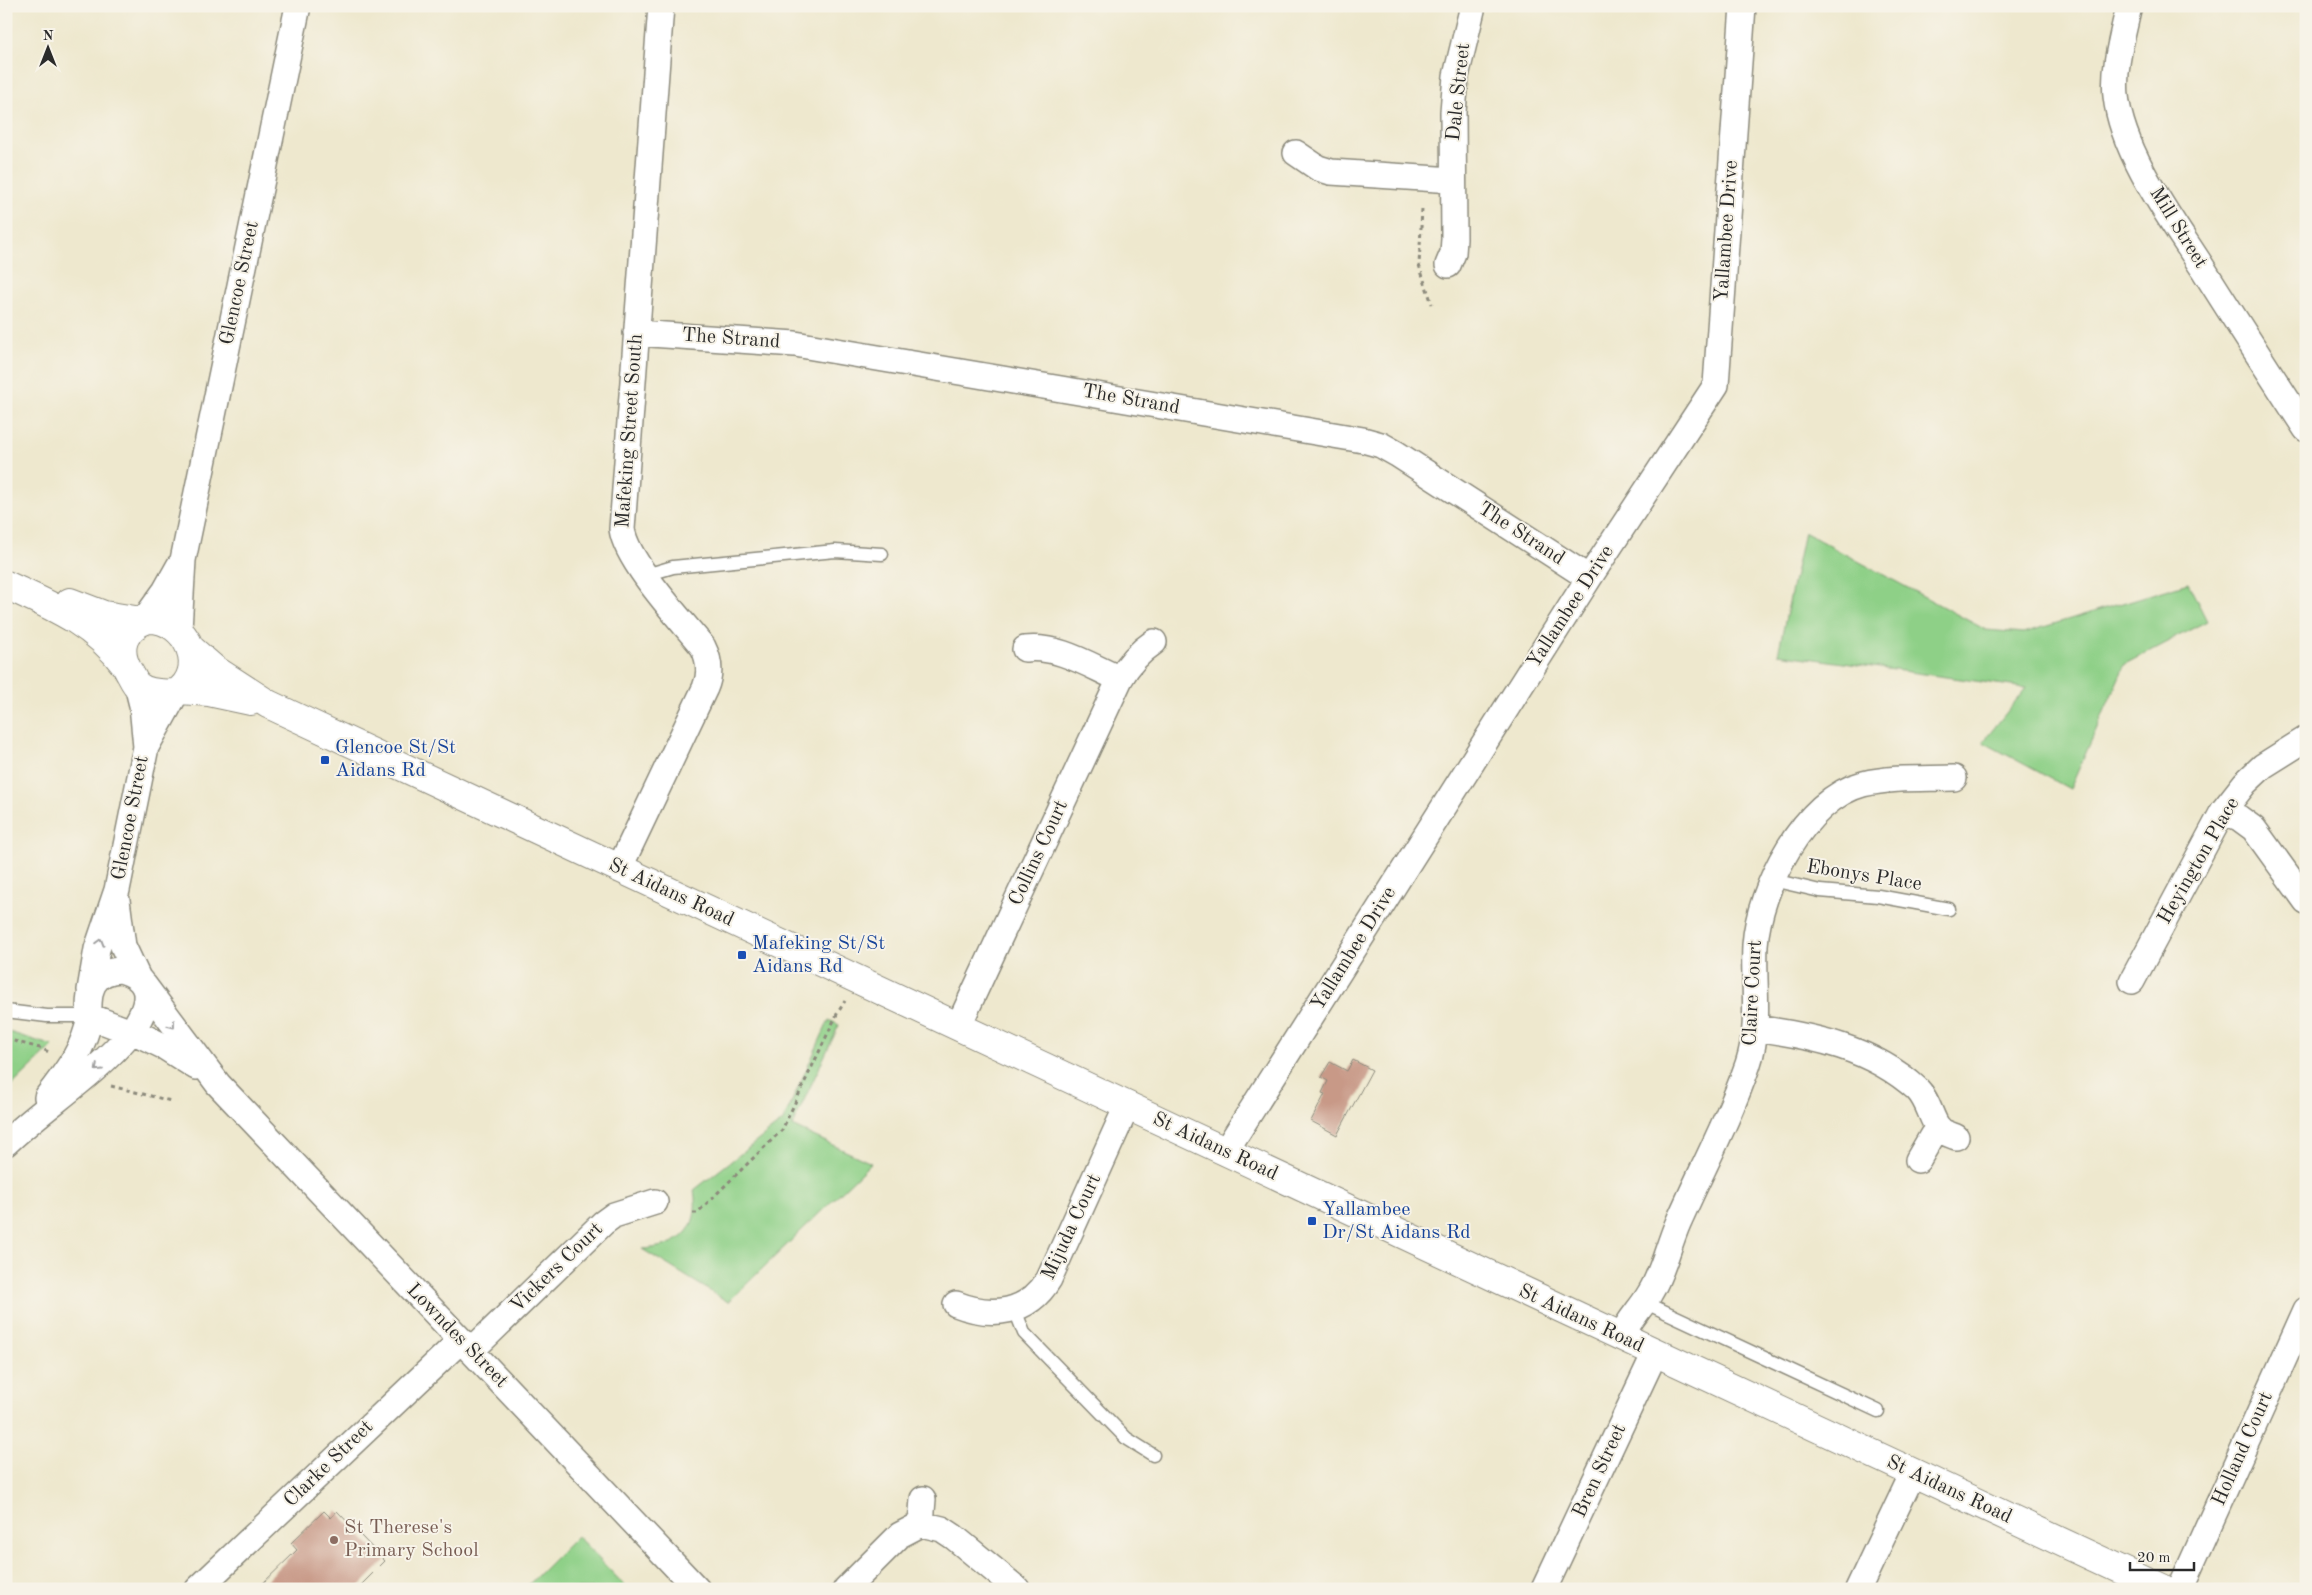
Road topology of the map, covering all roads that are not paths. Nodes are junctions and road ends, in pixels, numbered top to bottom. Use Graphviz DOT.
graph roads {
  1 [pos="298,6"];
  2 [pos="660,6"];
  3 [pos="1473,6"];
  4 [pos="1743,6"];
  5 [pos="2129,6"];
  6 [pos="1296,153"];
  7 [pos="1452,180"];
  8 [pos="1448,264"];
  9 [pos="636,333"];
  10 [pos="2306,429"];
  11 [pos="882,554"];
  12 [pos="183,560"];
  13 [pos="6,571"];
  14 [pos="646,575"];
  15 [pos="1589,578"];
  16 [pos="6,585"];
  17 [pos="143,621"];
  18 [pos="185,639"];
  19 [pos="1154,642"];
  20 [pos="1025,650"];
  21 [pos="131,675"];
  22 [pos="1120,680"];
  23 [pos="178,692"];
  24 [pos="268,704"];
  25 [pos="2306,739"];
  26 [pos="146,746"];
  27 [pos="1954,778"];
  28 [pos="2223,811"];
  29 [pos="619,869"];
  30 [pos="1773,880"];
  31 [pos="117,890"];
  32 [pos="2306,902"];
  33 [pos="1949,909"];
  34 [pos="141,981"];
  35 [pos="2132,981"];
  36 [pos="90,990"];
  37 [pos="6,1011"];
  38 [pos="90,1016"];
  39 [pos="958,1027"];
  40 [pos="1755,1028"];
  41 [pos="131,1031"];
  42 [pos="218,1084"];
  43 [pos="1127,1106"];
  44 [pos="29,1121"];
  45 [pos="6,1143"];
  46 [pos="1226,1152"];
  47 [pos="1918,1160"];
  48 [pos="655,1202"];
  49 [pos="1644,1302"];
  50 [pos="956,1304"];
  51 [pos="1014,1310"];
  52 [pos="2306,1310"];
  53 [pos="1621,1337"];
  54 [pos="466,1345"];
  55 [pos="1655,1353"];
  56 [pos="1878,1411"];
  57 [pos="1153,1455"];
  58 [pos="1913,1473"];
  59 [pos="923,1500"];
  60 [pos="921,1524"];
  61 [pos="198,1589"];
  62 [pos="697,1589"];
  63 [pos="846,1589"];
  64 [pos="1017,1589"];
  65 [pos="1544,1589"];
  66 [pos="1858,1589"];
  67 [pos="2162,1589"];
  68 [pos="2180,1589"];
  1 -- 12 [label="street, Glencoe Street"];
  2 -- 9 [label="street, Mafeking Street South"];
  3 -- 7 [label="street, Dale Street"];
  4 -- 15 [label="street, Yallambee Drive"];
  5 -- 10 [label="street, Mill Street"];
  6 -- 7 [label="street"];
  7 -- 8 [label="street, Dale Street"];
  9 -- 14 [label="street, Mafeking Street South"];
  9 -- 15 [label="street, The Strand"];
  11 -- 14 [label="lane"];
  12 -- 17 [label="street, Glencoe Street"];
  12 -- 18 [label="street, Glencoe Street"];
  13 -- 17 [label="street"];
  14 -- 29 [label="street, Mafeking Street South"];
  15 -- 46 [label="street, Yallambee Drive"];
  16 -- 21 [label="street"];
  17 -- 18 [label="street"];
  17 -- 21 [label="street"];
  18 -- 23 [label="street"];
  18 -- 24 [label="street, St Aidans Road"];
  19 -- 22 [label="street, Collins Court"];
  20 -- 22 [label="street"];
  21 -- 23 [label="street"];
  21 -- 26 [label="street, Glencoe Street"];
  22 -- 39 [label="street, Collins Court"];
  23 -- 24 [label="street, St Aidans Road"];
  23 -- 26 [label="street, Glencoe Street"];
  24 -- 29 [label="street, St Aidans Road"];
  25 -- 28 [label="street, Heyington Place"];
  26 -- 31 [label="street, Glencoe Street"];
  27 -- 30 [label="street, Claire Court"];
  28 -- 32 [label="street"];
  28 -- 35 [label="street, Heyington Place"];
  29 -- 39 [label="street, St Aidans Road"];
  30 -- 33 [label="lane, Ebonys Place"];
  30 -- 40 [label="street, Claire Court"];
  31 -- 34 [label="street, Glencoe Street"];
  36 -- 31 [label="street, Glencoe Street, one-way"];
  34 -- 36 [label="street"];
  34 -- 41 [label="street"];
  34 -- 42 [label="street, Lowndes Street, one-way"];
  36 -- 38 [label="street"];
  37 -- 38 [label="lane"];
  38 -- 41 [label="street"];
  38 -- 44 [label="street"];
  39 -- 43 [label="street, St Aidans Road"];
  40 -- 47 [label="street"];
  40 -- 49 [label="street, Claire Court"];
  41 -- 42 [label="street, Lowndes Street"];
  41 -- 44 [label="street, one-way"];
  42 -- 54 [label="street, Lowndes Street"];
  43 -- 46 [label="street, St Aidans Road"];
  43 -- 51 [label="street, Mijuda Court"];
  44 -- 45 [label="street"];
  46 -- 53 [label="street, St Aidans Road"];
  48 -- 54 [label="street, Vickers Court"];
  49 -- 53 [label="street, Claire Court"];
  49 -- 56 [label="lane"];
  50 -- 51 [label="street"];
  51 -- 57 [label="lane"];
  52 -- 68 [label="street, Holland Court"];
  53 -- 55 [label="street, St Aidans Road"];
  54 -- 61 [label="street, Clarke Street"];
  54 -- 62 [label="street, Lowndes Street"];
  55 -- 58 [label="street, St Aidans Road"];
  55 -- 65 [label="street, Bren Street"];
  58 -- 66 [label="street"];
  58 -- 67 [label="street, St Aidans Road"];
  59 -- 60 [label="street"];
  60 -- 63 [label="street"];
  60 -- 64 [label="street"];
}
